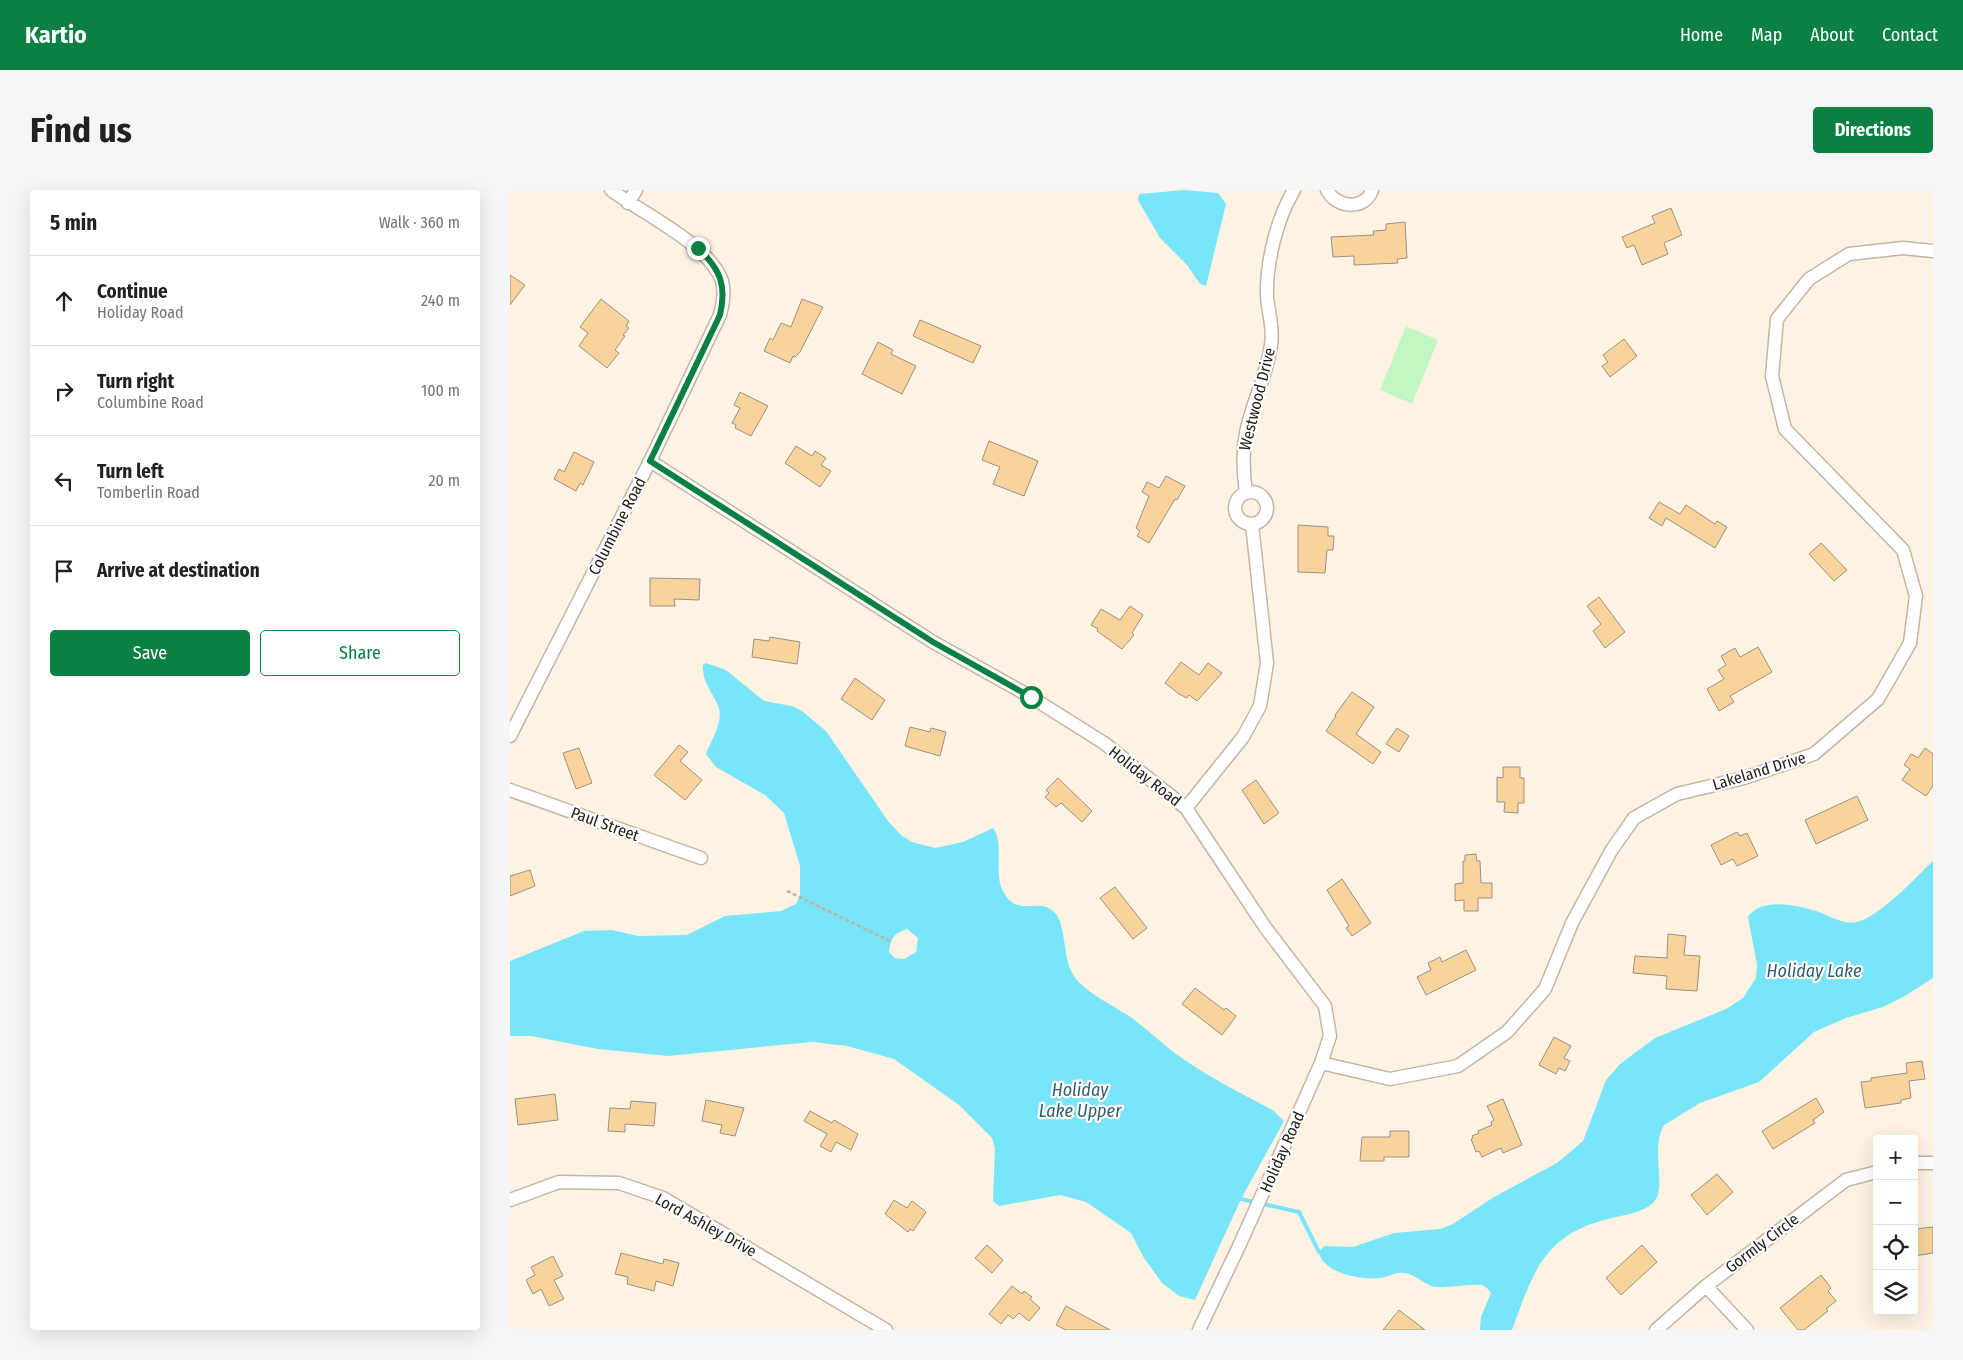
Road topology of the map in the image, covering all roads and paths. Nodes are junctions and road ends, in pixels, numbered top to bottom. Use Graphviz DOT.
graph roads {
  1 [pos="611,190"];
  2 [pos="636,190"];
  3 [pos="1294,190"];
  4 [pos="1328,190"];
  5 [pos="1372,190"];
  6 [pos="628,203"];
  7 [pos="1933,251"];
  8 [pos="650,461"];
  9 [pos="1246,493"];
  10 [pos="1252,524"];
  11 [pos="510,736"];
  12 [pos="510,790"];
  13 [pos="1186,808"];
  14 [pos="701,858"];
  15 [pos="787,890"];
  16 [pos="892,942"];
  17 [pos="1321,1063"];
  18 [pos="1918,1163"];
  19 [pos="1933,1163"];
  20 [pos="1873,1173"];
  21 [pos="510,1200"];
  22 [pos="1706,1286"];
  23 [pos="886,1330"];
  24 [pos="1199,1330"];
  25 [pos="1656,1330"];
  26 [pos="1747,1330"];
  1 -- 6 [label="street"];
  2 -- 6 [label="street"];
  3 -- 9 [label="street, Westwood Drive"];
  4 -- 5 [label="street"];
  6 -- 8 [label="street, Columbine Road"];
  7 -- 17 [label="street, Lakeland Drive"];
  8 -- 11 [label="street, Columbine Road"];
  8 -- 13 [label="street, Holiday Road"];
  9 -- 10 [label="street"];
  9 -- 10 [label="street"];
  10 -- 13 [label="street"];
  12 -- 14 [label="street, Paul Street"];
  13 -- 17 [label="street, Holiday Road"];
  15 -- 16 [label="path"];
  17 -- 24 [label="street, Holiday Road"];
  18 -- 19 [label="street"];
  20 -- 22 [label="street, Gormly Circle"];
  21 -- 23 [label="street, Lord Ashley Drive"];
  22 -- 25 [label="street, Gormly Circle"];
  22 -- 26 [label="street"];
}
